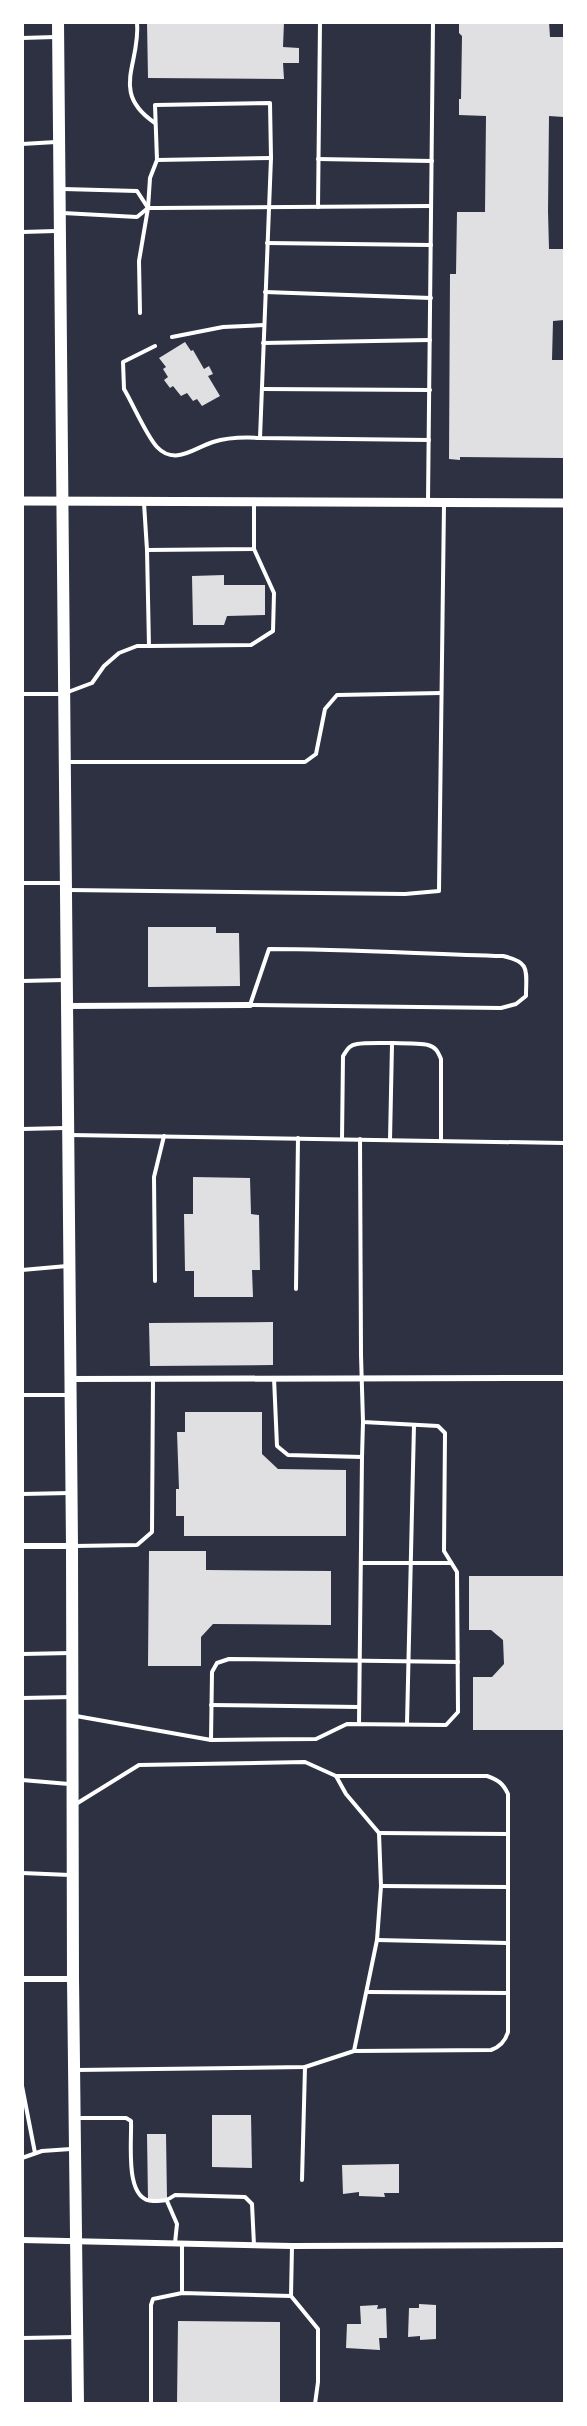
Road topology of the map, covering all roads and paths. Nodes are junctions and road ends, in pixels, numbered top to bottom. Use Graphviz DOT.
graph roads {
  1 [pos="58,22"];
  2 [pos="137,22"];
  3 [pos="320,22"];
  4 [pos="433,22"];
  5 [pos="58,37"];
  6 [pos="22,38"];
  7 [pos="156,123"];
  8 [pos="59,142"];
  9 [pos="22,144"];
  10 [pos="271,158"];
  11 [pos="318,159"];
  12 [pos="157,160"];
  13 [pos="432,161"];
  14 [pos="60,189"];
  15 [pos="431,206"];
  16 [pos="268,207"];
  17 [pos="318,207"];
  18 [pos="148,208"];
  19 [pos="61,213"];
  20 [pos="60,231"];
  21 [pos="22,232"];
  22 [pos="267,243"];
  23 [pos="431,245"];
  24 [pos="265,292"];
  25 [pos="430,298"];
  26 [pos="140,313"];
  27 [pos="264,325"];
  28 [pos="172,337"];
  29 [pos="430,340"];
  30 [pos="263,343"];
  31 [pos="155,346"];
  32 [pos="262,389"];
  33 [pos="430,390"];
  34 [pos="260,438"];
  35 [pos="429,440"];
  36 [pos="22,501"];
  37 [pos="63,501"];
  38 [pos="144,502"];
  39 [pos="254,502"];
  40 [pos="428,503"];
  41 [pos="444,503"];
  42 [pos="564,503"];
  43 [pos="254,549"];
  44 [pos="147,550"];
  45 [pos="149,646"];
  46 [pos="441,693"];
  47 [pos="22,694"];
  48 [pos="65,694"];
  49 [pos="65,762"];
  50 [pos="22,883"];
  51 [pos="67,887"];
  52 [pos="68,980"];
  53 [pos="22,981"];
  54 [pos="250,1005"];
  55 [pos="68,1006"];
  56 [pos="392,1044"];
  57 [pos="22,1129"];
  58 [pos="69,1131"];
  59 [pos="164,1136"];
  60 [pos="298,1138"];
  61 [pos="342,1139"];
  62 [pos="360,1139"];
  63 [pos="390,1140"];
  64 [pos="441,1141"];
  65 [pos="564,1143"];
  66 [pos="69,1266"];
  67 [pos="22,1270"];
  68 [pos="155,1281"];
  69 [pos="296,1289"];
  70 [pos="274,1378"];
  71 [pos="362,1378"];
  72 [pos="564,1378"];
  73 [pos="69,1379"];
  74 [pos="153,1379"];
  75 [pos="22,1395"];
  76 [pos="69,1395"];
  77 [pos="363,1422"];
  78 [pos="414,1425"];
  79 [pos="362,1456"];
  80 [pos="71,1493"];
  81 [pos="22,1494"];
  82 [pos="22,1546"];
  83 [pos="72,1546"];
  84 [pos="361,1563"];
  85 [pos="411,1563"];
  86 [pos="452,1563"];
  87 [pos="72,1653"];
  88 [pos="22,1654"];
  89 [pos="360,1661"];
  90 [pos="408,1662"];
  91 [pos="458,1662"];
  92 [pos="72,1697"];
  93 [pos="22,1698"];
  94 [pos="211,1705"];
  95 [pos="359,1707"];
  96 [pos="72,1715"];
  97 [pos="359,1724"];
  98 [pos="407,1724"];
  99 [pos="211,1740"];
  100 [pos="336,1776"];
  101 [pos="22,1780"];
  102 [pos="73,1784"];
  103 [pos="73,1806"];
  104 [pos="379,1833"];
  105 [pos="507,1834"];
  106 [pos="22,1873"];
  107 [pos="73,1876"];
  108 [pos="381,1886"];
  109 [pos="507,1887"];
  110 [pos="377,1940"];
  111 [pos="507,1943"];
  112 [pos="22,1979"];
  113 [pos="73,1979"];
  114 [pos="368,1992"];
  115 [pos="507,1993"];
  116 [pos="354,2051"];
  117 [pos="305,2067"];
  118 [pos="74,2070"];
  119 [pos="22,2086"];
  120 [pos="75,2118"];
  121 [pos="75,2149"];
  122 [pos="35,2153"];
  123 [pos="22,2158"];
  124 [pos="302,2180"];
  125 [pos="167,2201"];
  126 [pos="22,2240"];
  127 [pos="76,2241"];
  128 [pos="179,2245"];
  129 [pos="564,2245"];
  130 [pos="254,2246"];
  131 [pos="292,2246"];
  132 [pos="182,2293"];
  133 [pos="291,2296"];
  134 [pos="78,2337"];
  135 [pos="22,2338"];
  136 [pos="78,2403"];
  137 [pos="151,2403"];
  138 [pos="315,2403"];
  1 -- 5 [label="main road"];
  2 -- 7 [label="lane"];
  3 -- 11 [label="lane"];
  4 -- 13 [label="lane"];
  5 -- 6 [label="lane"];
  5 -- 8 [label="main road"];
  7 -- 10 [label="lane"];
  7 -- 12 [label="lane"];
  8 -- 9 [label="lane"];
  8 -- 14 [label="main road"];
  10 -- 12 [label="lane"];
  10 -- 16 [label="lane"];
  11 -- 13 [label="lane"];
  11 -- 17 [label="lane"];
  12 -- 18 [label="lane"];
  13 -- 15 [label="lane"];
  14 -- 18 [label="lane"];
  14 -- 19 [label="main road"];
  15 -- 17 [label="lane"];
  15 -- 23 [label="lane"];
  16 -- 17 [label="lane"];
  16 -- 18 [label="lane"];
  16 -- 22 [label="lane"];
  18 -- 19 [label="lane"];
  18 -- 26 [label="lane"];
  19 -- 20 [label="main road"];
  20 -- 21 [label="lane"];
  20 -- 37 [label="main road"];
  22 -- 23 [label="lane"];
  22 -- 24 [label="lane"];
  23 -- 25 [label="lane"];
  24 -- 25 [label="lane"];
  24 -- 27 [label="lane"];
  25 -- 29 [label="lane"];
  27 -- 28 [label="lane"];
  27 -- 30 [label="lane"];
  29 -- 30 [label="lane"];
  29 -- 33 [label="lane"];
  30 -- 32 [label="lane"];
  31 -- 34 [label="lane"];
  32 -- 33 [label="lane"];
  32 -- 34 [label="lane"];
  33 -- 35 [label="lane"];
  34 -- 35 [label="lane"];
  35 -- 40 [label="lane"];
  36 -- 37 [label="street"];
  37 -- 38 [label="street"];
  37 -- 48 [label="main road"];
  38 -- 39 [label="street"];
  38 -- 44 [label="lane"];
  39 -- 40 [label="street"];
  39 -- 43 [label="lane"];
  40 -- 41 [label="street"];
  41 -- 42 [label="street"];
  41 -- 46 [label="lane"];
  43 -- 44 [label="lane"];
  43 -- 45 [label="lane"];
  44 -- 45 [label="lane"];
  45 -- 48 [label="lane"];
  46 -- 49 [label="lane"];
  46 -- 51 [label="lane"];
  47 -- 48 [label="lane"];
  48 -- 49 [label="main road"];
  49 -- 51 [label="main road"];
  50 -- 51 [label="lane"];
  51 -- 52 [label="main road"];
  52 -- 53 [label="lane"];
  52 -- 55 [label="main road"];
  54 -- 54 [label="lane"];
  54 -- 55 [label="street"];
  55 -- 58 [label="main road"];
  56 -- 61 [label="lane"];
  56 -- 63 [label="lane"];
  56 -- 64 [label="lane"];
  57 -- 58 [label="lane"];
  58 -- 59 [label="lane"];
  58 -- 66 [label="main road"];
  59 -- 60 [label="lane"];
  59 -- 68 [label="lane"];
  60 -- 61 [label="lane"];
  60 -- 69 [label="lane"];
  61 -- 62 [label="lane"];
  62 -- 63 [label="lane"];
  62 -- 71 [label="lane"];
  63 -- 64 [label="lane"];
  64 -- 65 [label="lane"];
  66 -- 67 [label="lane"];
  66 -- 73 [label="main road"];
  70 -- 71 [label="street"];
  70 -- 74 [label="street"];
  70 -- 79 [label="lane"];
  71 -- 72 [label="street"];
  71 -- 77 [label="lane"];
  73 -- 74 [label="street"];
  73 -- 76 [label="main road"];
  74 -- 83 [label="lane"];
  75 -- 76 [label="lane"];
  76 -- 80 [label="main road"];
  77 -- 78 [label="lane"];
  77 -- 79 [label="lane"];
  78 -- 85 [label="lane"];
  78 -- 86 [label="lane"];
  79 -- 84 [label="lane"];
  80 -- 81 [label="lane"];
  80 -- 83 [label="main road"];
  82 -- 83 [label="street"];
  83 -- 87 [label="main road"];
  84 -- 85 [label="lane"];
  84 -- 89 [label="lane"];
  85 -- 86 [label="lane"];
  85 -- 90 [label="lane"];
  86 -- 91 [label="lane"];
  87 -- 88 [label="lane"];
  87 -- 92 [label="main road"];
  89 -- 90 [label="lane"];
  89 -- 94 [label="lane"];
  89 -- 95 [label="lane"];
  90 -- 91 [label="lane"];
  90 -- 98 [label="lane"];
  91 -- 98 [label="lane"];
  92 -- 93 [label="lane"];
  92 -- 96 [label="main road"];
  94 -- 95 [label="lane"];
  94 -- 99 [label="lane"];
  95 -- 97 [label="lane"];
  96 -- 99 [label="lane"];
  96 -- 102 [label="main road"];
  97 -- 98 [label="lane"];
  97 -- 99 [label="lane"];
  100 -- 103 [label="lane"];
  100 -- 104 [label="lane"];
  100 -- 105 [label="lane"];
  101 -- 102 [label="lane"];
  102 -- 103 [label="main road"];
  103 -- 107 [label="main road"];
  104 -- 105 [label="lane"];
  104 -- 108 [label="lane"];
  105 -- 109 [label="lane"];
  106 -- 107 [label="lane"];
  107 -- 113 [label="main road"];
  108 -- 109 [label="lane"];
  108 -- 110 [label="lane"];
  109 -- 111 [label="lane"];
  110 -- 111 [label="lane"];
  110 -- 114 [label="lane"];
  111 -- 115 [label="lane"];
  112 -- 113 [label="street"];
  113 -- 118 [label="main road"];
  114 -- 115 [label="lane"];
  114 -- 116 [label="lane"];
  115 -- 116 [label="lane"];
  116 -- 117 [label="lane"];
  117 -- 118 [label="lane"];
  117 -- 124 [label="lane"];
  118 -- 120 [label="main road"];
  119 -- 122 [label="lane"];
  120 -- 121 [label="main road"];
  120 -- 125 [label="lane"];
  121 -- 122 [label="lane"];
  121 -- 127 [label="main road"];
  122 -- 123 [label="lane"];
  125 -- 128 [label="lane"];
  125 -- 130 [label="lane"];
  126 -- 127 [label="street"];
  127 -- 128 [label="street"];
  127 -- 134 [label="main road"];
  128 -- 130 [label="street"];
  128 -- 132 [label="lane"];
  129 -- 131 [label="street"];
  130 -- 131 [label="street"];
  131 -- 133 [label="lane"];
  132 -- 133 [label="lane"];
  132 -- 137 [label="lane"];
  133 -- 138 [label="lane"];
  134 -- 135 [label="lane"];
  134 -- 136 [label="main road"];
}
